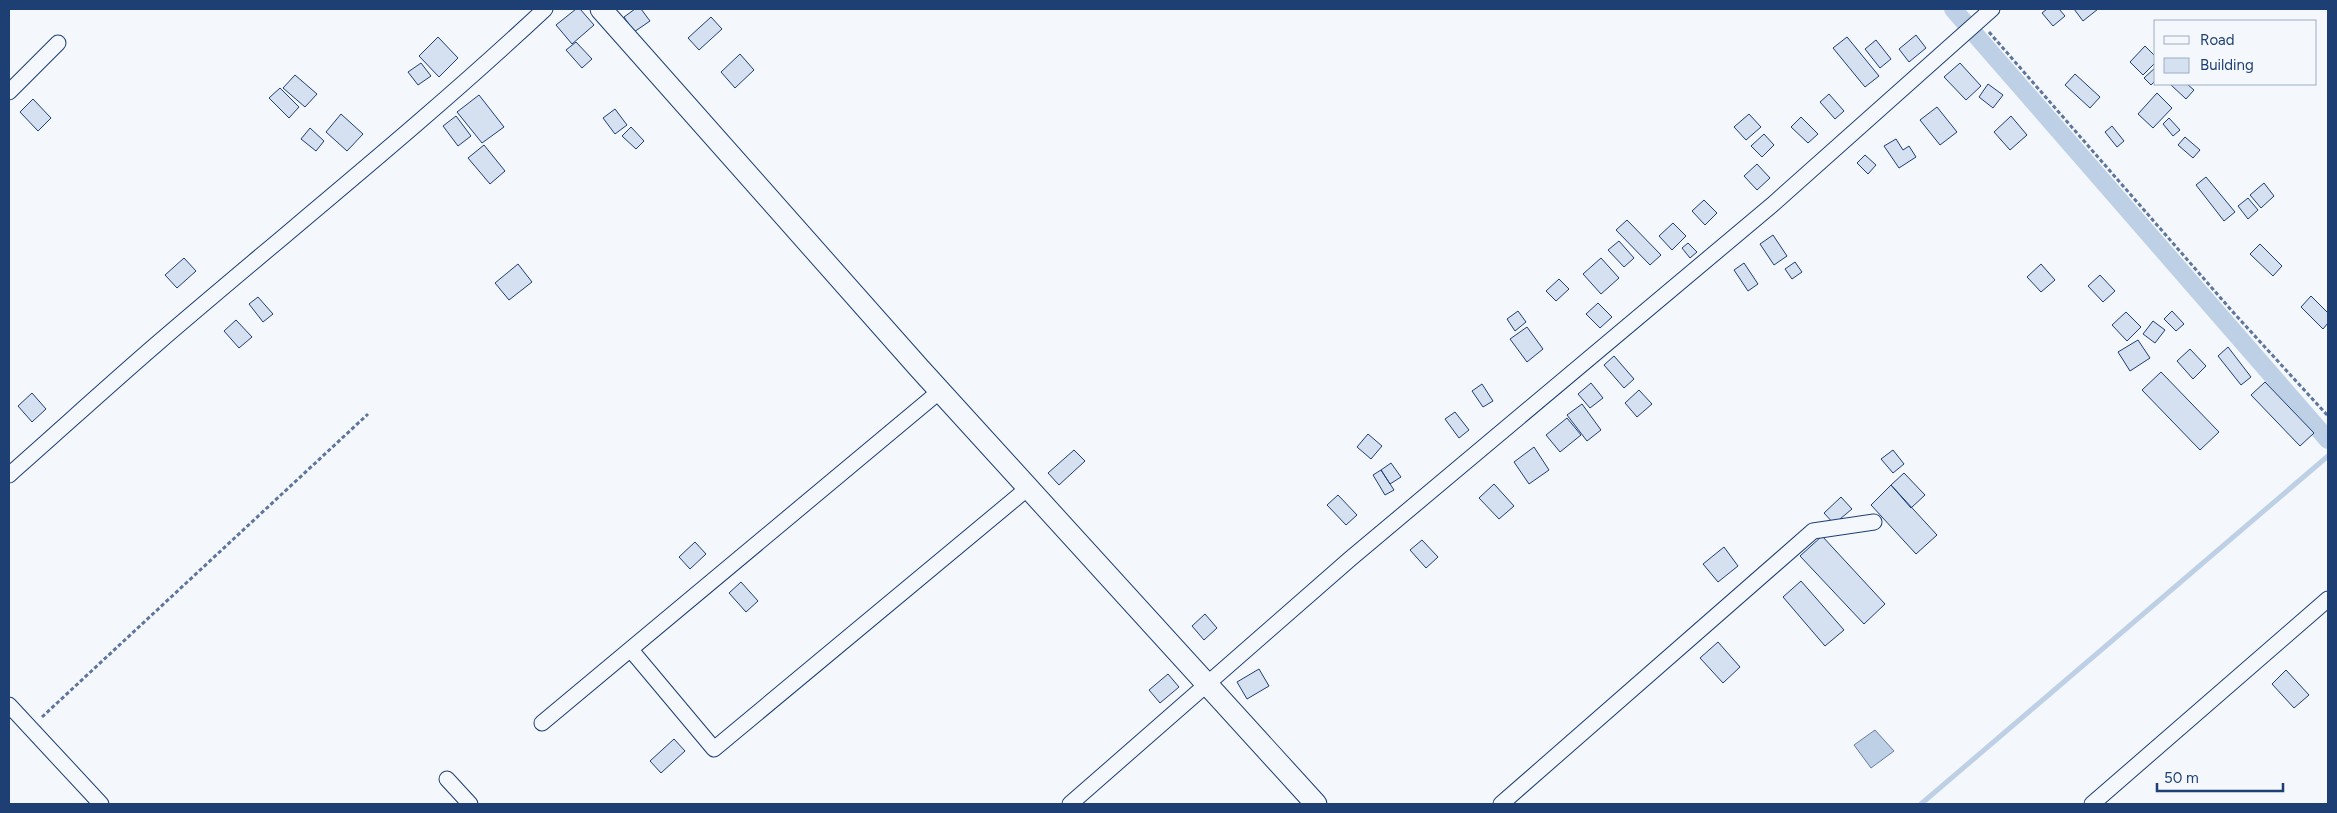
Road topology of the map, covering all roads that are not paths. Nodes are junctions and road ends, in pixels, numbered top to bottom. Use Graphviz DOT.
graph roads {
  1 [pos="545,9"];
  2 [pos="601,9"];
  3 [pos="1992,9"];
  4 [pos="58,43"];
  5 [pos="9,92"];
  6 [pos="940,392"];
  7 [pos="9,475"];
  8 [pos="1028,488"];
  9 [pos="1874,522"];
  10 [pos="2328,600"];
  11 [pos="630,650"];
  12 [pos="1206,683"];
  13 [pos="9,705"];
  14 [pos="542,723"];
  15 [pos="447,779"];
  16 [pos="101,804"];
  17 [pos="470,804"];
  18 [pos="1070,804"];
  19 [pos="1316,804"];
  20 [pos="1501,804"];
  21 [pos="2092,804"];
  1 -- 7 [label="street"];
  2 -- 6 [label="street"];
  3 -- 12 [label="street"];
  4 -- 5 [label="street"];
  6 -- 8 [label="street"];
  6 -- 11 [label="street"];
  8 -- 11 [label="street"];
  8 -- 12 [label="street"];
  9 -- 20 [label="street"];
  10 -- 21 [label="street"];
  11 -- 14 [label="street"];
  12 -- 18 [label="street"];
  12 -- 19 [label="street"];
  13 -- 16 [label="street"];
  15 -- 17 [label="street"];
}
